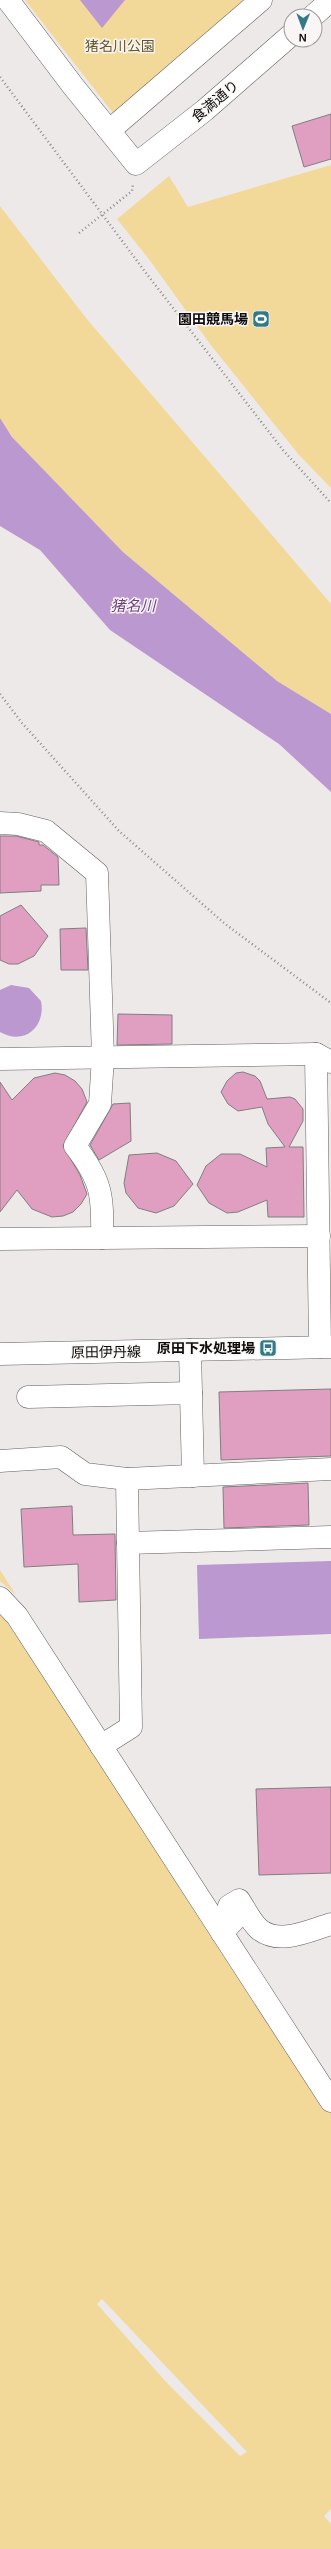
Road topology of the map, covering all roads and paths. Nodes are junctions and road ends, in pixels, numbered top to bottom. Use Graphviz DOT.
graph roads {
  1 [pos="8,0"];
  2 [pos="261,0"];
  3 [pos="331,0"];
  4 [pos="322,8"];
  5 [pos="283,42"];
  6 [pos="0,77"];
  7 [pos="110,130"];
  8 [pos="132,191"];
  9 [pos="102,214"];
  10 [pos="79,233"];
  11 [pos="331,503"];
  12 [pos="0,694"];
  13 [pos="0,823"];
  14 [pos="331,1003"];
  15 [pos="103,1057"];
  16 [pos="0,1058"];
  17 [pos="324,1058"];
  18 [pos="325,1207"];
  19 [pos="319,1236"];
  20 [pos="102,1238"];
  21 [pos="0,1239"];
  22 [pos="326,1347"];
  23 [pos="190,1350"];
  24 [pos="0,1354"];
  25 [pos="191,1392"];
  26 [pos="28,1396"];
  27 [pos="0,1461"];
  28 [pos="331,1469"];
  29 [pos="193,1476"];
  30 [pos="127,1479"];
  31 [pos="331,1537"];
  32 [pos="128,1543"];
  33 [pos="0,1598"];
  34 [pos="101,1746"];
  35 [pos="331,1924"];
  36 [pos="222,1933"];
  37 [pos="331,2101"];
  1 -- 7 [label="street"];
  2 -- 7 [label="street"];
  3 -- 4 [label="street"];
  5 -- 7 [label="street, 食満通り"];
  6 -- 9 [label="path"];
  8 -- 9 [label="path"];
  9 -- 10 [label="path"];
  9 -- 11 [label="path"];
  12 -- 14 [label="path"];
  13 -- 15 [label="street"];
  15 -- 16 [label="street"];
  15 -- 17 [label="street"];
  15 -- 20 [label="street"];
  17 -- 18 [label="street"];
  18 -- 19 [label="street"];
  19 -- 20 [label="street"];
  19 -- 22 [label="street"];
  20 -- 21 [label="street"];
  22 -- 23 [label="street, 原田伊丹線"];
  23 -- 24 [label="street, 原田伊丹線"];
  23 -- 25 [label="street"];
  25 -- 26 [label="street"];
  25 -- 29 [label="street"];
  27 -- 30 [label="street"];
  28 -- 29 [label="street"];
  29 -- 30 [label="street"];
  30 -- 32 [label="street"];
  31 -- 32 [label="street"];
  32 -- 34 [label="street"];
  33 -- 34 [label="street"];
  34 -- 36 [label="street"];
  35 -- 36 [label="street"];
  36 -- 37 [label="street"];
}
